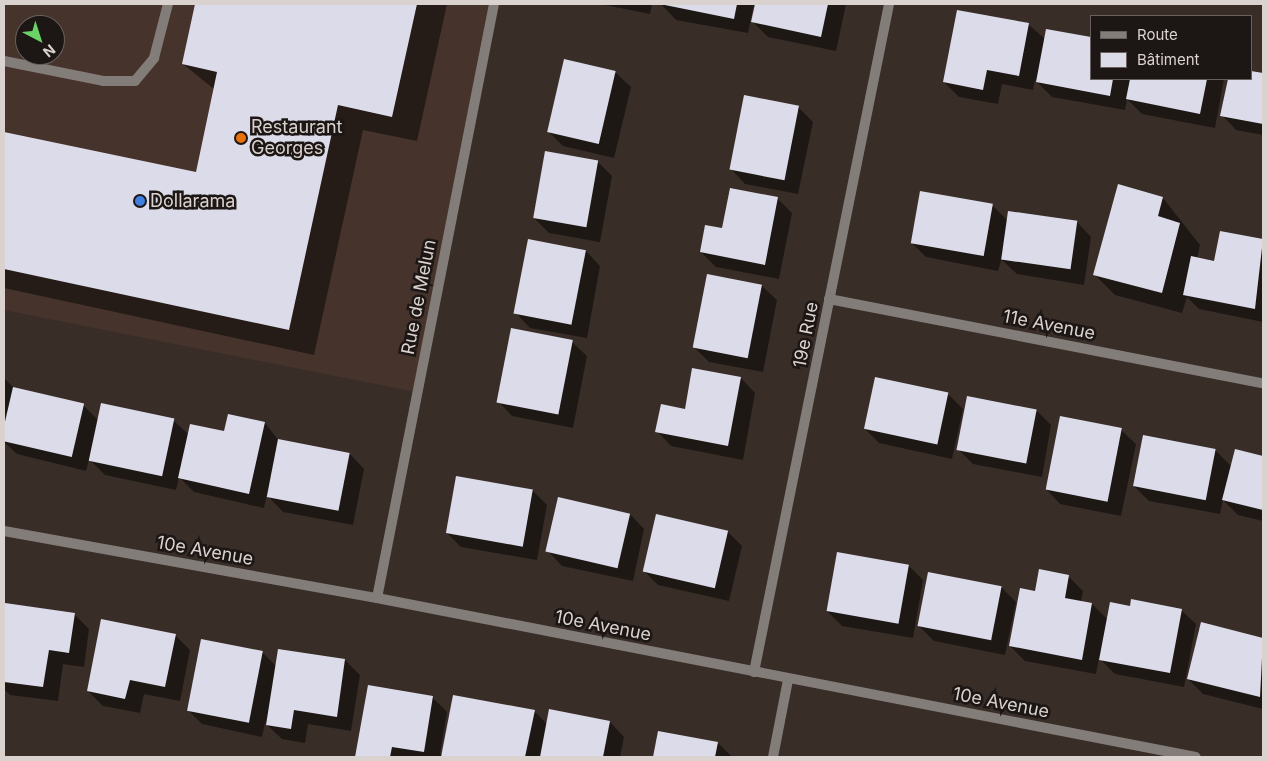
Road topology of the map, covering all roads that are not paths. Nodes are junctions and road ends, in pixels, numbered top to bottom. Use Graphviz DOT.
graph roads {
  1 [pos="168,4"];
  2 [pos="494,4"];
  3 [pos="889,4"];
  4 [pos="4,61"];
  5 [pos="829,299"];
  6 [pos="1263,383"];
  7 [pos="4,531"];
  8 [pos="377,598"];
  9 [pos="754,672"];
  10 [pos="788,680"];
  11 [pos="773,757"];
  12 [pos="1196,757"];
  1 -- 4 [label="street"];
  2 -- 8 [label="street, Rue de Melun"];
  3 -- 5 [label="street, 19e Rue"];
  5 -- 6 [label="street, 11e Avenue"];
  5 -- 9 [label="street, 19e Rue"];
  7 -- 8 [label="street, 10e Avenue"];
  8 -- 9 [label="street, 10e Avenue"];
  9 -- 10 [label="street, 10e Avenue"];
  10 -- 11 [label="street"];
  10 -- 12 [label="street, 10e Avenue"];
}
